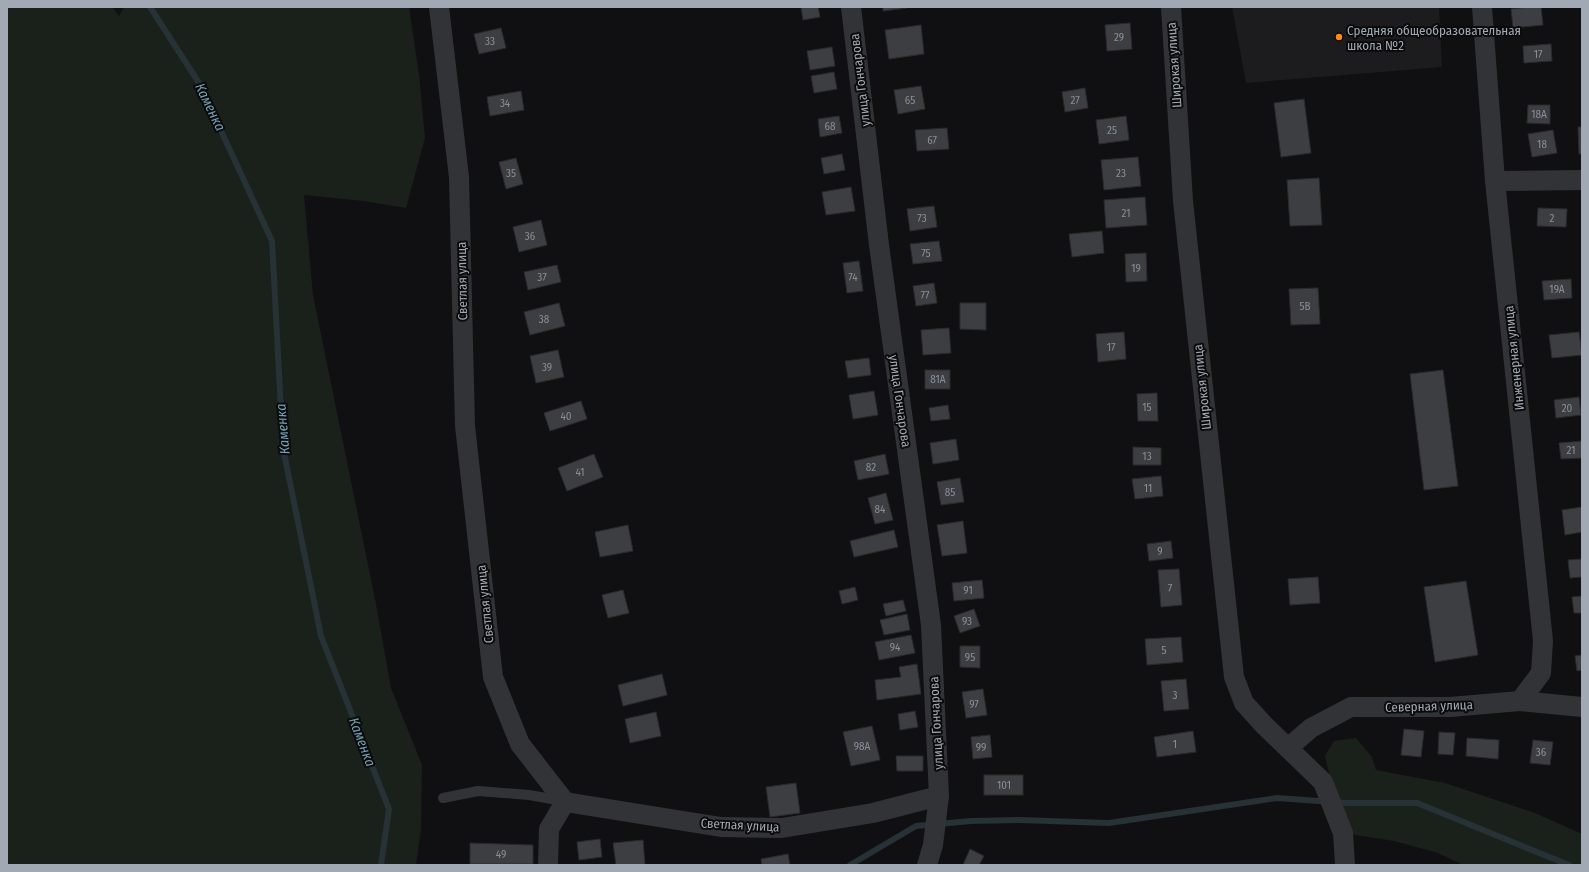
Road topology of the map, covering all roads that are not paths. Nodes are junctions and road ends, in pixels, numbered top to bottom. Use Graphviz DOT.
graph roads {
  1 [pos="439,7"];
  2 [pos="851,7"];
  3 [pos="1170,7"];
  4 [pos="1482,7"];
  5 [pos="1582,180"];
  6 [pos="1495,181"];
  7 [pos="1520,701"];
  8 [pos="1582,708"];
  9 [pos="1288,748"];
  10 [pos="939,796"];
  11 [pos="443,798"];
  12 [pos="565,802"];
  13 [pos="548,865"];
  14 [pos="927,865"];
  15 [pos="1345,865"];
  1 -- 12 [label="street, Светлая улица"];
  2 -- 10 [label="street, улица Гончарова"];
  3 -- 9 [label="street, Широкая улица"];
  4 -- 6 [label="street, Инженерная улица"];
  5 -- 6 [label="street"];
  6 -- 7 [label="street, Инженерная улица"];
  7 -- 8 [label="street, Северная улица"];
  7 -- 9 [label="street, Северная улица"];
  9 -- 15 [label="street, Широкая улица"];
  10 -- 12 [label="street, Светлая улица"];
  10 -- 14 [label="street, улица Гончарова"];
  11 -- 12 [label="lane"];
  12 -- 13 [label="street"];
}
